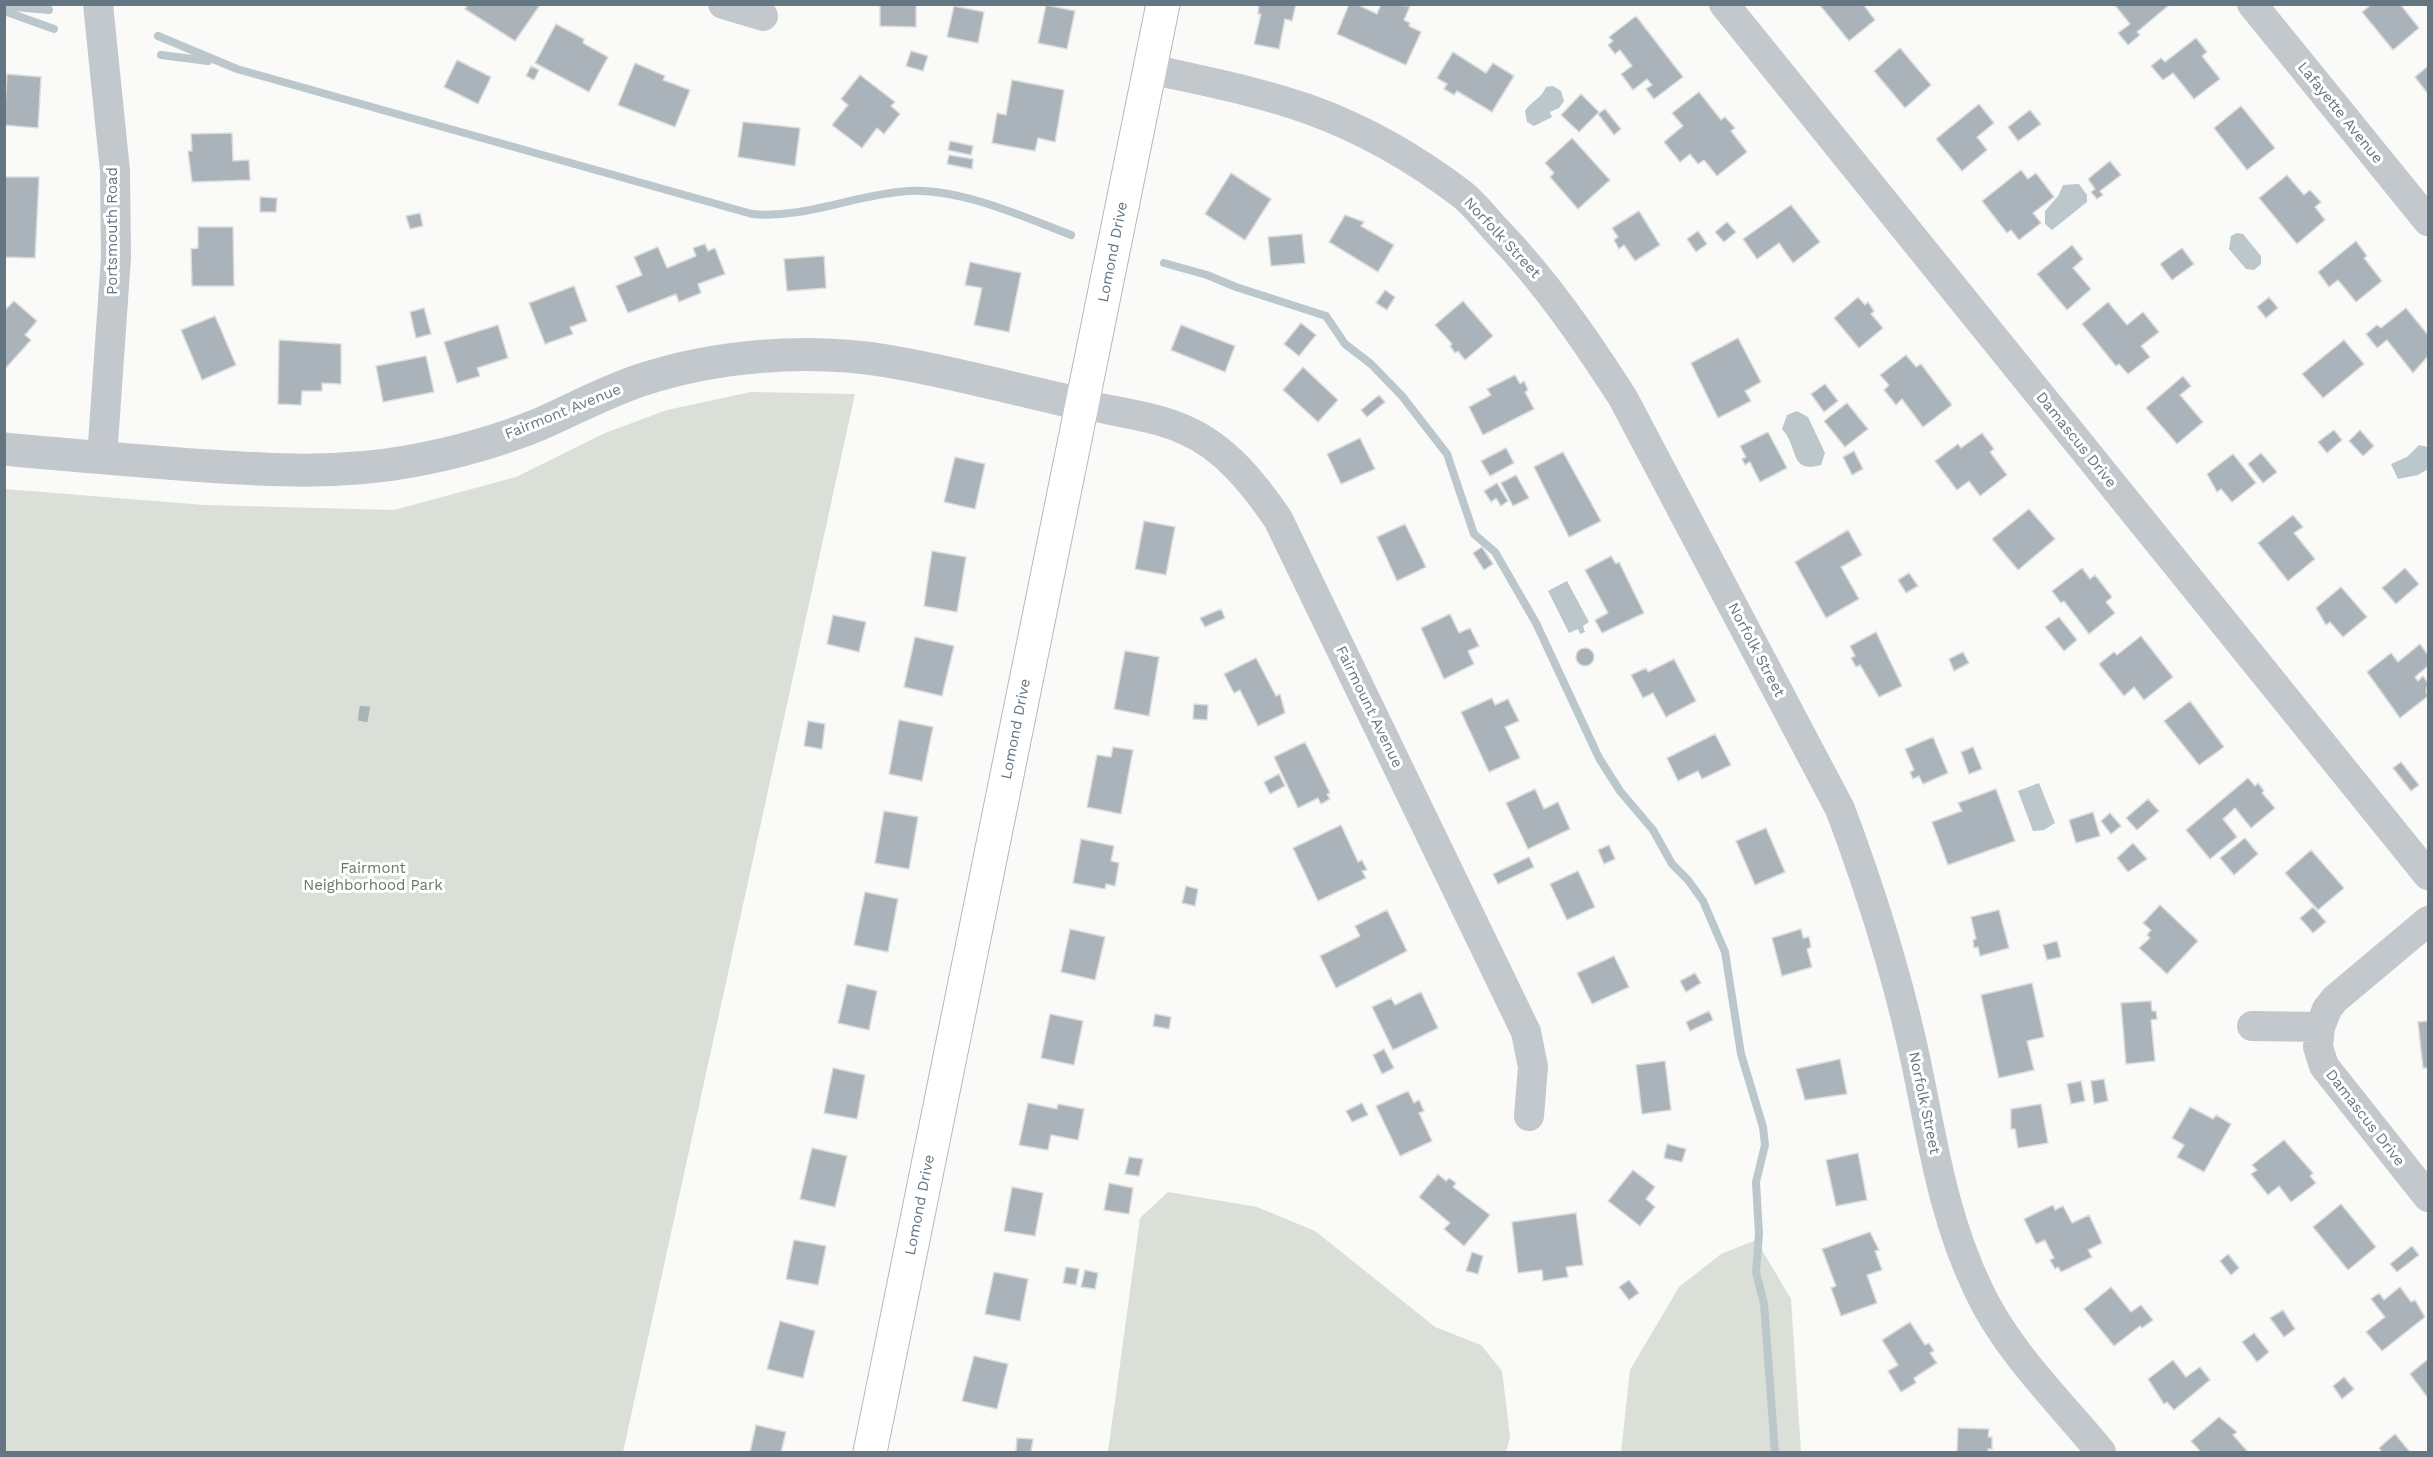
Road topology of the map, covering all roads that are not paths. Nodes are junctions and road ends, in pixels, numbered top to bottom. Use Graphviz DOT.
graph roads {
  1 [pos="98,4"];
  2 [pos="723,4"];
  3 [pos="1163,4"];
  4 [pos="1724,4"];
  5 [pos="2252,4"];
  6 [pos="763,16"];
  7 [pos="1150,69"];
  8 [pos="2428,221"];
  9 [pos="1082,404"];
  10 [pos="4,449"];
  11 [pos="102,458"];
  12 [pos="2428,875"];
  13 [pos="2428,921"];
  14 [pos="2252,1026"];
  15 [pos="2320,1027"];
  16 [pos="1529,1116"];
  17 [pos="2428,1197"];
  18 [pos="870,1452"];
  19 [pos="2101,1452"];
  1 -- 11 [label="street, Portsmouth Road"];
  2 -- 6 [label="street"];
  3 -- 7 [label="main road, Lomond Drive"];
  4 -- 12 [label="street, Damascus Drive"];
  5 -- 8 [label="street, Lafayette Avenue"];
  7 -- 9 [label="main road, Lomond Drive"];
  7 -- 19 [label="street, Norfolk Street"];
  9 -- 11 [label="street, Fairmont Avenue"];
  9 -- 16 [label="street, Fairmount Avenue"];
  9 -- 18 [label="main road, Lomond Drive"];
  10 -- 11 [label="street, Fairmont Avenue"];
  13 -- 15 [label="street"];
  14 -- 15 [label="street"];
  15 -- 17 [label="street, Damascus Drive"];
}
